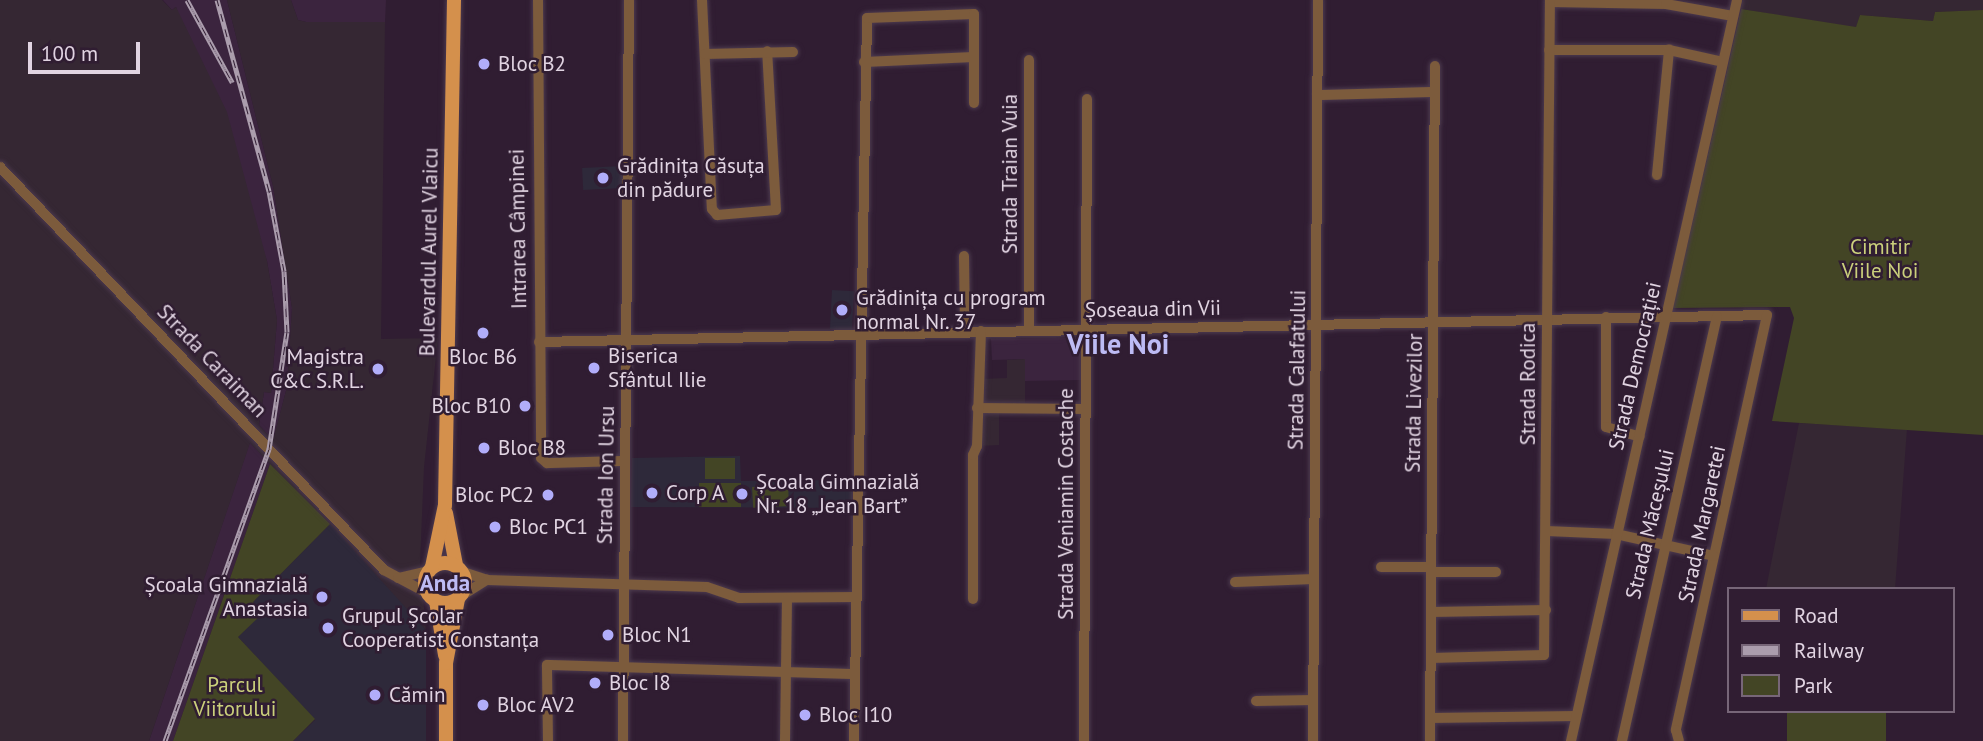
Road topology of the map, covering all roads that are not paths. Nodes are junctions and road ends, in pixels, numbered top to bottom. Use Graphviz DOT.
graph roads {
  1 [pos="454,0"];
  2 [pos="538,0"];
  3 [pos="629,0"];
  4 [pos="702,0"];
  5 [pos="1318,0"];
  6 [pos="1737,0"];
  7 [pos="1550,1"];
  8 [pos="1733,16"];
  9 [pos="1549,50"];
  10 [pos="1669,50"];
  11 [pos="767,51"];
  12 [pos="793,52"];
  13 [pos="705,54"];
  14 [pos="974,57"];
  15 [pos="1029,60"];
  16 [pos="864,61"];
  17 [pos="1723,62"];
  18 [pos="1435,66"];
  19 [pos="1434,92"];
  20 [pos="1317,95"];
  21 [pos="1087,99"];
  22 [pos="974,103"];
  23 [pos="0,167"];
  24 [pos="1657,175"];
  25 [pos="964,256"];
  26 [pos="1667,315"];
  27 [pos="1767,315"];
  28 [pos="1717,316"];
  29 [pos="1606,317"];
  30 [pos="1548,319"];
  31 [pos="1434,322"];
  32 [pos="1317,325"];
  33 [pos="1029,330"];
  34 [pos="1086,330"];
  35 [pos="965,331"];
  36 [pos="981,331"];
  37 [pos="859,335"];
  38 [pos="626,340"];
  39 [pos="539,342"];
  40 [pos="977,408"];
  41 [pos="1086,409"];
  42 [pos="1640,437"];
  43 [pos="625,461"];
  44 [pos="445,505"];
  45 [pos="1547,531"];
  46 [pos="1616,534"];
  47 [pos="1666,544"];
  48 [pos="1714,556"];
  49 [pos="1381,567"];
  50 [pos="459,568"];
  51 [pos="430,569"];
  52 [pos="1431,570"];
  53 [pos="1496,572"];
  54 [pos="398,578"];
  55 [pos="1314,579"];
  56 [pos="487,580"];
  57 [pos="1235,582"];
  58 [pos="624,584"];
  59 [pos="856,597"];
  60 [pos="432,598"];
  61 [pos="460,598"];
  62 [pos="787,599"];
  63 [pos="973,599"];
  64 [pos="1546,610"];
  65 [pos="1431,612"];
  66 [pos="1431,658"];
  67 [pos="446,663"];
  68 [pos="624,665"];
  69 [pos="785,672"];
  70 [pos="855,674"];
  71 [pos="1313,700"];
  72 [pos="1256,701"];
  73 [pos="1576,716"];
  74 [pos="1430,718"];
  75 [pos="446,741"];
  76 [pos="548,741"];
  77 [pos="623,741"];
  78 [pos="785,741"];
  79 [pos="854,741"];
  80 [pos="1084,741"];
  81 [pos="1313,741"];
  82 [pos="1430,741"];
  83 [pos="1571,741"];
  84 [pos="1622,741"];
  85 [pos="1679,741"];
  1 -- 44 [label="main road, Bulevardul Aurel Vlaicu"];
  2 -- 39 [label="street, Intrarea Câmpinei"];
  3 -- 38 [label="street, Strada Ion Ursu"];
  4 -- 13 [label="street"];
  5 -- 20 [label="street, Strada Calafatului"];
  6 -- 8 [label="street, Strada Democrației"];
  7 -- 8 [label="street"];
  7 -- 9 [label="street, Strada Rodica"];
  8 -- 17 [label="street, Strada Democrației"];
  9 -- 10 [label="street"];
  9 -- 30 [label="street, Strada Rodica"];
  10 -- 17 [label="street"];
  10 -- 24 [label="street"];
  11 -- 12 [label="street"];
  11 -- 13 [label="street"];
  11 -- 13 [label="street"];
  14 -- 16 [label="street"];
  14 -- 16 [label="street"];
  14 -- 22 [label="street"];
  15 -- 33 [label="street, Strada Traian Vuia"];
  16 -- 37 [label="street"];
  17 -- 26 [label="street, Strada Democrației"];
  18 -- 19 [label="street, Strada Livezilor"];
  19 -- 20 [label="street"];
  19 -- 31 [label="street, Strada Livezilor"];
  20 -- 32 [label="street, Strada Calafatului"];
  21 -- 34 [label="street, Strada Veniamin Costache"];
  23 -- 54 [label="street, Strada Caraiman"];
  25 -- 35 [label="street"];
  26 -- 28 [label="street, Șoseaua din Vii"];
  26 -- 29 [label="street, Șoseaua din Vii"];
  26 -- 42 [label="street, Strada Democrației"];
  27 -- 28 [label="street, Șoseaua din Vii"];
  27 -- 48 [label="street, Strada Margaretei"];
  28 -- 47 [label="street, Strada Măceșului"];
  29 -- 30 [label="street, Șoseaua din Vii"];
  29 -- 42 [label="street"];
  30 -- 31 [label="street, Șoseaua din Vii"];
  30 -- 45 [label="street, Strada Rodica"];
  31 -- 32 [label="street, Șoseaua din Vii"];
  31 -- 52 [label="street, Strada Livezilor"];
  32 -- 34 [label="street, Șoseaua din Vii"];
  32 -- 55 [label="street, Strada Calafatului"];
  33 -- 34 [label="street, Șoseaua din Vii"];
  33 -- 36 [label="street, Șoseaua din Vii"];
  34 -- 41 [label="street, Strada Veniamin Costache"];
  35 -- 36 [label="street, Șoseaua din Vii"];
  35 -- 37 [label="street, Șoseaua din Vii"];
  36 -- 40 [label="street"];
  37 -- 38 [label="street, Șoseaua din Vii"];
  37 -- 59 [label="street"];
  38 -- 39 [label="street, Șoseaua din Vii"];
  38 -- 43 [label="street, Strada Ion Ursu"];
  39 -- 43 [label="street, Intrarea Câmpinei"];
  40 -- 41 [label="street"];
  40 -- 63 [label="street"];
  41 -- 80 [label="street, Strada Veniamin Costache"];
  42 -- 46 [label="street, Strada Democrației"];
  43 -- 58 [label="street, Strada Ion Ursu"];
  44 -- 50 [label="main road, Bulevardul Aurel Vlaicu"];
  44 -- 51 [label="main road, Bulevardul Aurel Vlaicu"];
  45 -- 46 [label="street"];
  45 -- 64 [label="street, Strada Rodica"];
  46 -- 47 [label="street"];
  46 -- 73 [label="street, Strada Democrației"];
  47 -- 48 [label="street"];
  47 -- 84 [label="street, Strada Măceșului"];
  48 -- 85 [label="street, Strada Margaretei"];
  49 -- 52 [label="street"];
  50 -- 51 [label="main road"];
  50 -- 56 [label="street"];
  50 -- 61 [label="main road"];
  51 -- 54 [label="street"];
  51 -- 60 [label="main road"];
  52 -- 53 [label="street"];
  52 -- 65 [label="street, Strada Livezilor"];
  54 -- 60 [label="street, Strada Caraiman"];
  55 -- 57 [label="street"];
  55 -- 71 [label="street, Strada Calafatului"];
  56 -- 58 [label="street"];
  56 -- 61 [label="street"];
  58 -- 62 [label="street"];
  58 -- 68 [label="street, Strada Ion Ursu"];
  59 -- 62 [label="street"];
  59 -- 70 [label="street"];
  60 -- 61 [label="main road"];
  60 -- 67 [label="main road"];
  61 -- 67 [label="main road"];
  62 -- 69 [label="street"];
  64 -- 65 [label="street"];
  64 -- 66 [label="street, Strada Rodica"];
  65 -- 66 [label="street, Strada Livezilor"];
  66 -- 74 [label="street, Strada Livezilor"];
  67 -- 75 [label="main road"];
  68 -- 69 [label="street"];
  68 -- 76 [label="street"];
  68 -- 77 [label="street, Strada Ion Ursu"];
  69 -- 70 [label="street"];
  69 -- 78 [label="street"];
  70 -- 79 [label="street"];
  71 -- 72 [label="street"];
  71 -- 81 [label="street, Strada Calafatului"];
  73 -- 74 [label="street"];
  73 -- 83 [label="street, Strada Democrației"];
  74 -- 82 [label="street, Strada Livezilor"];
}
